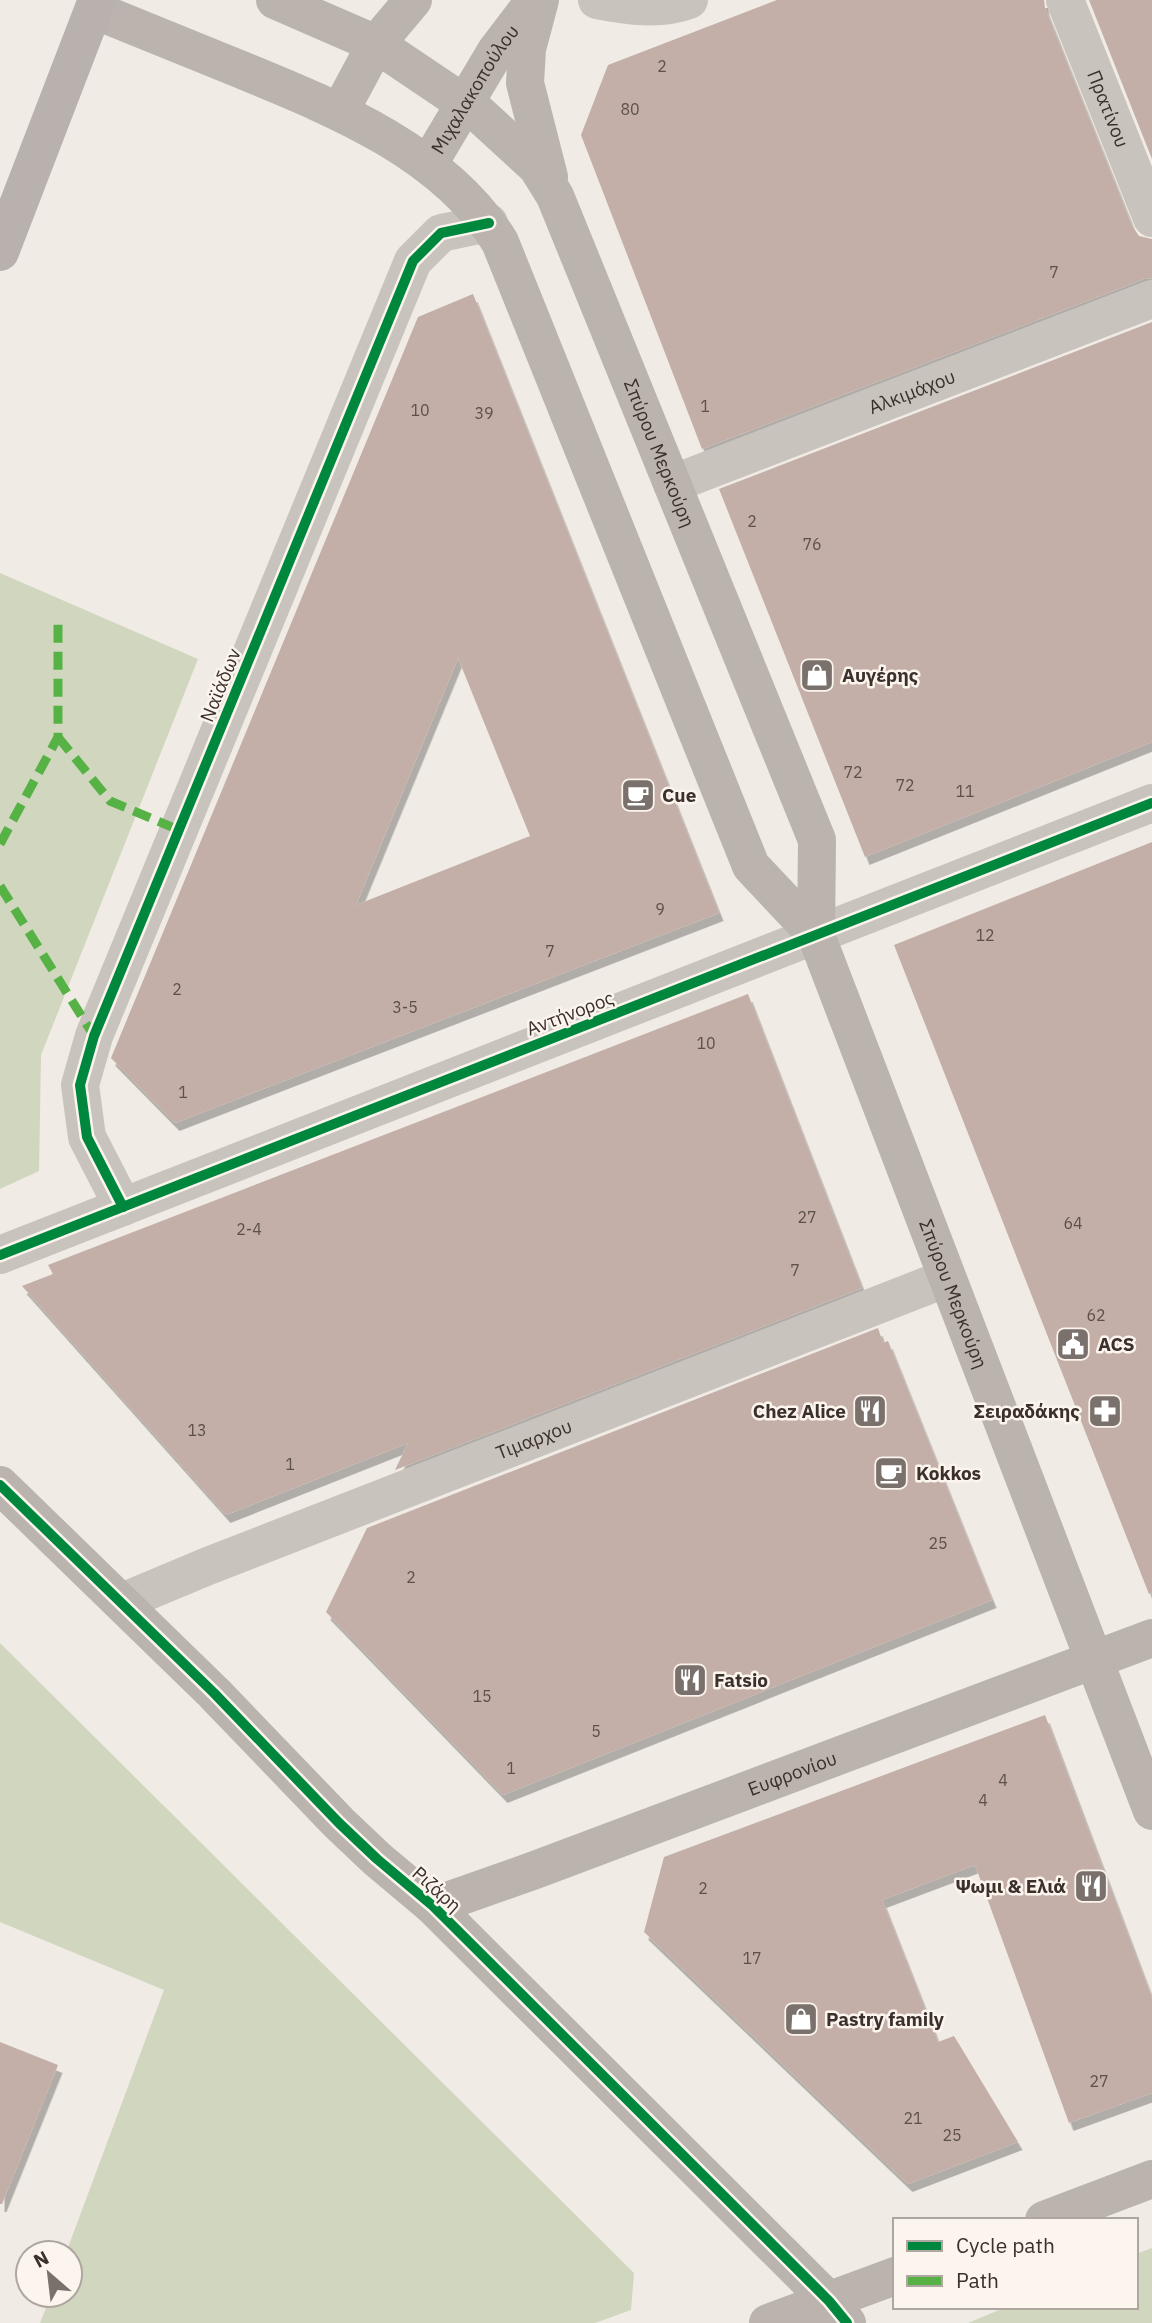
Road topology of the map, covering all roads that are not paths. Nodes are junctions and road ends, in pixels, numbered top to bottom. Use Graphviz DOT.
graph roads {
  1 [pos="275,0"];
  2 [pos="413,0"];
  3 [pos="538,0"];
  4 [pos="597,0"];
  5 [pos="689,0"];
  6 [pos="1065,0"];
  7 [pos="96,5"];
  8 [pos="376,44"];
  9 [pos="464,103"];
  10 [pos="340,111"];
  11 [pos="428,165"];
  12 [pos="555,196"];
  13 [pos="1152,218"];
  14 [pos="489,223"];
  15 [pos="0,252"];
  16 [pos="1152,299"];
  17 [pos="672,484"];
  18 [pos="1152,803"];
  19 [pos="816,935"];
  20 [pos="123,1207"];
  21 [pos="0,1255"];
  22 [pos="947,1278"];
  23 [pos="0,1485"];
  24 [pos="122,1602"];
  25 [pos="1152,1638"];
  26 [pos="1095,1660"];
  27 [pos="1152,1811"];
  28 [pos="433,1906"];
  29 [pos="1152,2179"];
  30 [pos="1049,2218"];
  31 [pos="893,2277"];
  32 [pos="838,2312"];
  33 [pos="768,2323"];
  1 -- 8 [label="main road"];
  2 -- 8 [label="main road"];
  3 -- 9 [label="main road, Μιχαλακοπούλου"];
  3 -- 12 [label="main road"];
  4 -- 5 [label="street"];
  6 -- 13 [label="street, Πρατίνου"];
  7 -- 10 [label="main road, Μιχαλακοπούλου"];
  7 -- 15 [label="main road"];
  8 -- 9 [label="main road, Σπύρου Μερκούρη"];
  8 -- 10 [label="main road"];
  9 -- 11 [label="main road, Μιχαλακοπούλου"];
  9 -- 12 [label="main road, Σπύρου Μερκούρη"];
  10 -- 11 [label="main road, Μιχαλακοπούλου"];
  11 -- 14 [label="main road, Σπύρου Μερκούρη"];
  12 -- 17 [label="main road, Σπύρου Μερκούρη"];
  14 -- 19 [label="main road, Σπύρου Μερκούρη"];
  14 -- 20 [label="street, Ναϊάδων"];
  16 -- 17 [label="street, Αλκιμάχου"];
  17 -- 19 [label="main road, Σπύρου Μερκούρη"];
  18 -- 19 [label="street, Αντήνορος"];
  19 -- 20 [label="street, Αντήνορος"];
  19 -- 22 [label="main road, Σπύρου Μερκούρη"];
  20 -- 21 [label="street, Αντήνορος"];
  22 -- 24 [label="street, Τιμαρχου"];
  22 -- 26 [label="main road, Σπύρου Μερκούρη"];
  23 -- 24 [label="main road, Ριζάρη"];
  24 -- 28 [label="main road, Ριζάρη"];
  25 -- 26 [label="main road, Ευφρονίου"];
  26 -- 27 [label="main road, Σπύρου Μερκούρη"];
  26 -- 28 [label="main road, Ευφρονίου"];
  28 -- 32 [label="main road, Ριζάρη"];
  29 -- 30 [label="main road"];
  31 -- 32 [label="main road"];
  32 -- 33 [label="main road"];
}
